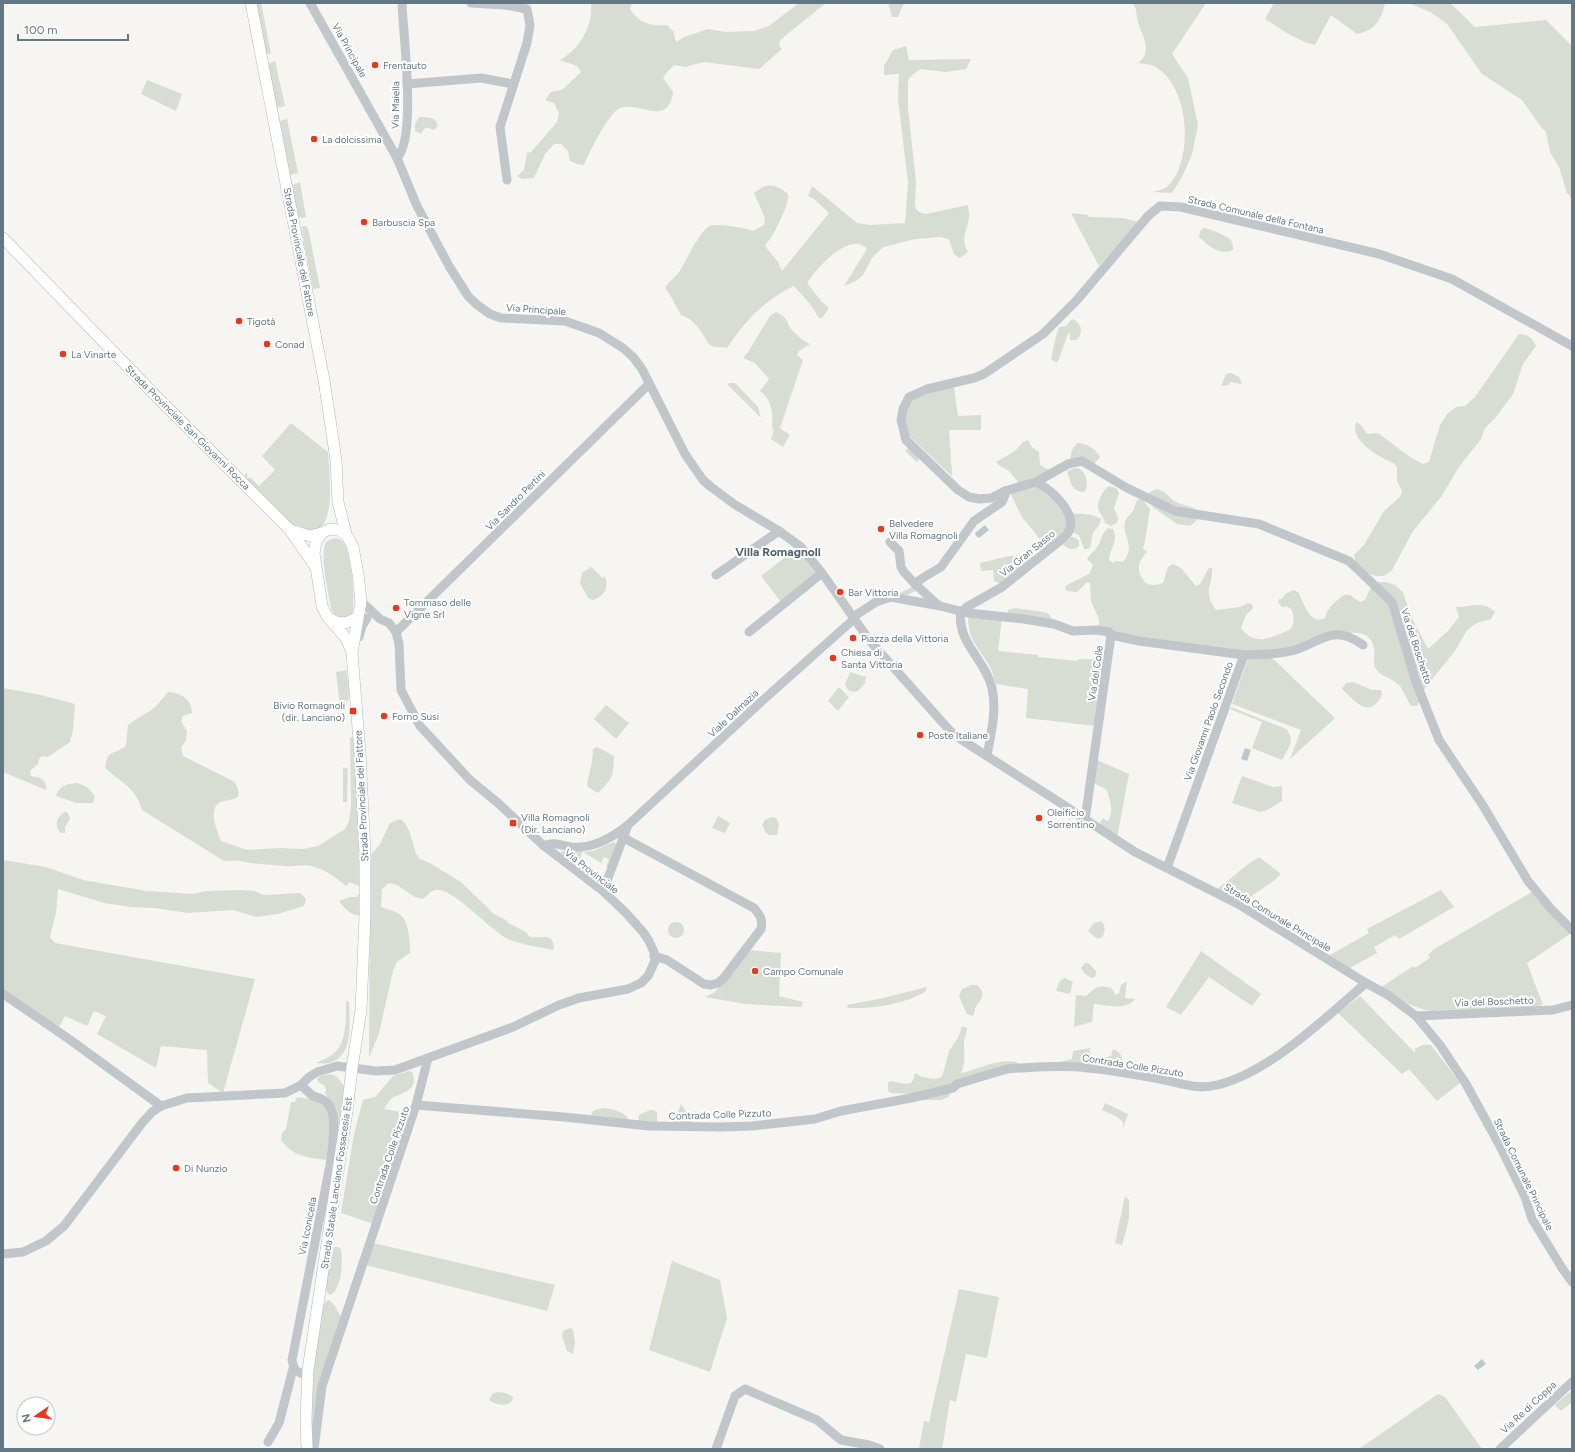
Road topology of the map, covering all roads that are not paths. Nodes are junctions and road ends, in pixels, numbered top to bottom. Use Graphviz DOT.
graph roads {
  1 [pos="251,3"];
  2 [pos="310,3"];
  3 [pos="402,3"];
  4 [pos="471,3"];
  5 [pos="407,84"];
  6 [pos="513,84"];
  7 [pos="397,158"];
  8 [pos="507,180"];
  9 [pos="3,238"];
  10 [pos="1572,346"];
  11 [pos="650,384"];
  12 [pos="1036,482"];
  13 [pos="1004,491"];
  14 [pos="338,502"];
  15 [pos="290,530"];
  16 [pos="325,531"];
  17 [pos="779,531"];
  18 [pos="346,534"];
  19 [pos="890,542"];
  20 [pos="316,569"];
  21 [pos="822,574"];
  22 [pos="716,575"];
  23 [pos="916,584"];
  24 [pos="361,601"];
  25 [pos="938,605"];
  26 [pos="961,612"];
  27 [pos="328,618"];
  28 [pos="362,618"];
  29 [pos="853,618"];
  30 [pos="380,619"];
  31 [pos="396,632"];
  32 [pos="749,632"];
  33 [pos="1111,635"];
  34 [pos="1364,645"];
  35 [pos="352,653"];
  36 [pos="1244,654"];
  37 [pos="353,666"];
  38 [pos="987,756"];
  39 [pos="1085,820"];
  40 [pos="628,825"];
  41 [pos="624,838"];
  42 [pos="544,846"];
  43 [pos="1167,868"];
  44 [pos="603,891"];
  45 [pos="365,916"];
  46 [pos="1572,930"];
  47 [pos="654,956"];
  48 [pos="1366,984"];
  49 [pos="3,994"];
  50 [pos="1572,1005"];
  51 [pos="1416,1016"];
  52 [pos="428,1058"];
  53 [pos="352,1068"];
  54 [pos="301,1085"];
  55 [pos="416,1105"];
  56 [pos="161,1106"];
  57 [pos="3,1254"];
  58 [pos="1572,1282"];
  59 [pos="294,1369"];
  60 [pos="308,1375"];
  61 [pos="1572,1382"];
  62 [pos="841,1440"];
  63 [pos="268,1442"];
  64 [pos="307,1449"];
  65 [pos="314,1449"];
  66 [pos="716,1449"];
  67 [pos="836,1449"];
  68 [pos="880,1449"];
  69 [pos="1500,1449"];
  1 -- 14 [label="main road, Strada Provinciale del Fattore"];
  2 -- 7 [label="street, Via Principale"];
  3 -- 5 [label="street, Via Maiella"];
  4 -- 6 [label="street"];
  5 -- 6 [label="street"];
  5 -- 7 [label="street, Via Maiella"];
  6 -- 8 [label="street"];
  7 -- 11 [label="street, Via Principale"];
  9 -- 15 [label="main road, Strada Provinciale San Giovanni Rocca"];
  10 -- 13 [label="street, Strada Comunale della Fontana"];
  11 -- 17 [label="street, Via Principale"];
  11 -- 31 [label="street, Via Sandro Pertini"];
  12 -- 13 [label="street"];
  12 -- 26 [label="street, Via Gran Sasso"];
  12 -- 46 [label="street, Via del Boschetto"];
  13 -- 23 [label="street"];
  14 -- 16 [label="main road, Strada Provinciale del Fattore"];
  14 -- 18 [label="main road, Strada Provinciale del Fattore"];
  15 -- 16 [label="main road, Strada Provinciale San Giovanni Rocca"];
  15 -- 20 [label="main road, Strada Provinciale San Giovanni Rocca"];
  16 -- 18 [label="main road, Strada Provinciale San Giovanni Rocca"];
  16 -- 20 [label="main road, Strada Provinciale del Fattore"];
  17 -- 21 [label="street, Via Principale"];
  17 -- 22 [label="street"];
  18 -- 24 [label="main road, Strada Provinciale del Fattore"];
  19 -- 23 [label="street"];
  20 -- 27 [label="main road, Strada Provinciale del Fattore"];
  21 -- 29 [label="street, Via Principale"];
  21 -- 32 [label="street"];
  23 -- 25 [label="street"];
  24 -- 28 [label="main road, Strada Provinciale del Fattore"];
  24 -- 30 [label="street"];
  25 -- 26 [label="street, Via del Colle"];
  25 -- 29 [label="street, Viale Dalmazia"];
  26 -- 33 [label="street, Via del Colle"];
  26 -- 38 [label="street"];
  27 -- 28 [label="main road"];
  27 -- 35 [label="main road, Strada Provinciale del Fattore"];
  28 -- 30 [label="street"];
  28 -- 35 [label="main road, Strada Provinciale del Fattore"];
  28 -- 37 [label="street"];
  29 -- 38 [label="street, Strada Comunale Principale"];
  29 -- 40 [label="street, Viale Dalmazia"];
  30 -- 31 [label="street"];
  31 -- 42 [label="street, Via Provinciale"];
  33 -- 36 [label="street"];
  33 -- 39 [label="street, Via del Colle"];
  34 -- 36 [label="street, Via Giovanni Paolo Secondo"];
  35 -- 37 [label="main road, Strada Provinciale del Fattore"];
  36 -- 43 [label="street, Via Giovanni Paolo Secondo"];
  37 -- 45 [label="main road, Strada Provinciale del Fattore"];
  38 -- 39 [label="street, Strada Comunale Principale"];
  39 -- 43 [label="street, Strada Comunale Principale"];
  40 -- 41 [label="street, Viale Dalmazia"];
  40 -- 42 [label="street, Viale Dalmazia"];
  41 -- 44 [label="street, Viale Dalmazia"];
  41 -- 47 [label="street"];
  42 -- 44 [label="street, Via Provinciale"];
  43 -- 48 [label="street, Strada Comunale Principale"];
  44 -- 47 [label="street, Via Provinciale"];
  45 -- 53 [label="main road, Strada Statale Lanciano Fossacesia Est"];
  47 -- 52 [label="street"];
  48 -- 51 [label="street, Strada Comunale Principale"];
  48 -- 55 [label="street, Contrada Colle Pizzuto"];
  49 -- 56 [label="street"];
  50 -- 51 [label="street, Via del Boschetto"];
  51 -- 58 [label="street, Strada Comunale Principale"];
  52 -- 53 [label="street"];
  52 -- 55 [label="street"];
  53 -- 54 [label="street"];
  53 -- 60 [label="main road, Strada Statale Lanciano Fossacesia Est"];
  54 -- 56 [label="street"];
  54 -- 59 [label="street, Via Iconicella"];
  55 -- 65 [label="street, Contrada Colle Pizzuto"];
  56 -- 57 [label="street"];
  59 -- 60 [label="street"];
  59 -- 63 [label="street, Via Iconicella"];
  60 -- 64 [label="main road, Strada Statale Lanciano Fossacesia Est"];
  61 -- 69 [label="street, Via Re di Coppa"];
  62 -- 66 [label="street"];
  62 -- 67 [label="street"];
  62 -- 68 [label="street"];
}
